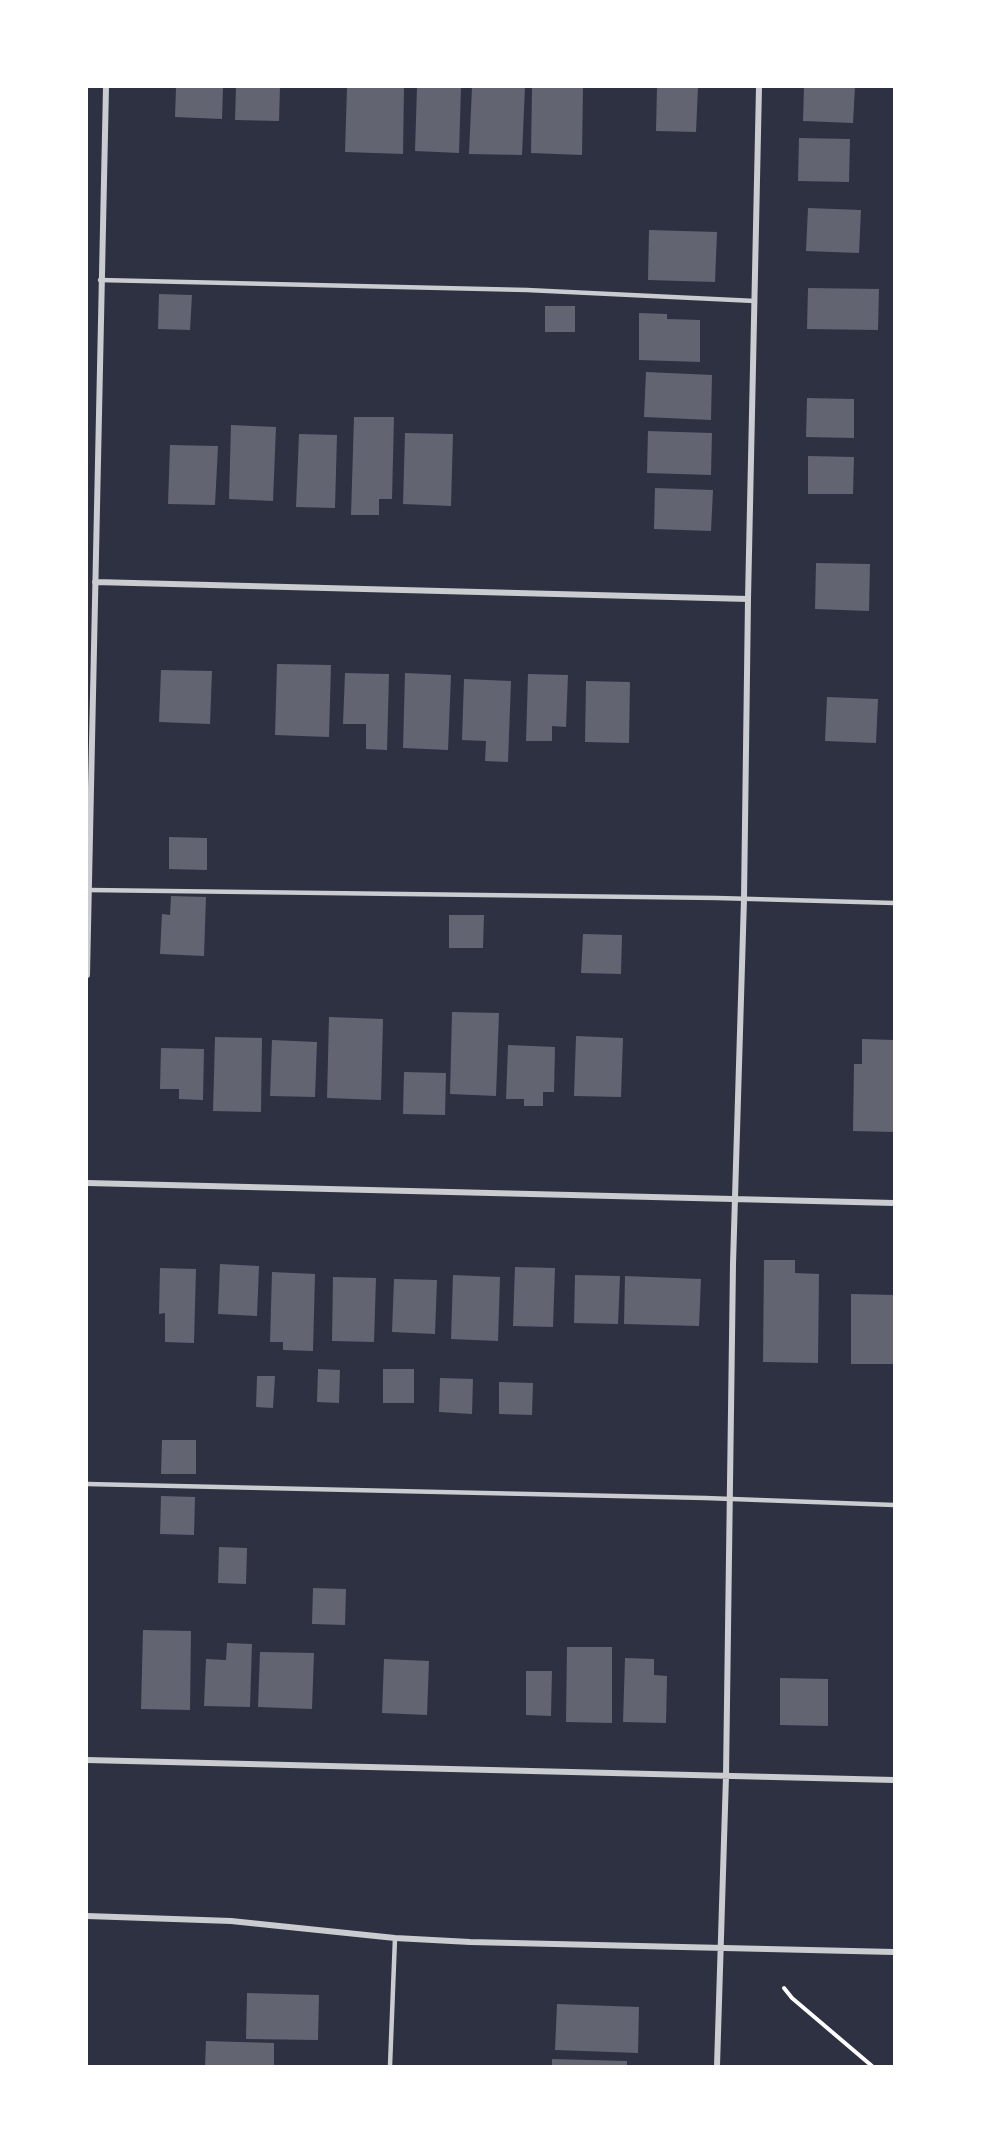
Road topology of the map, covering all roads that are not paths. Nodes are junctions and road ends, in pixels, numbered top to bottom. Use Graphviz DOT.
graph roads {
  1 [pos="106,87"];
  2 [pos="759,87"];
  3 [pos="100,280"];
  4 [pos="755,301"];
  5 [pos="95,582"];
  6 [pos="748,599"];
  7 [pos="89,890"];
  8 [pos="744,899"];
  9 [pos="894,903"];
  10 [pos="87,975"];
  11 [pos="87,1183"];
  12 [pos="734,1200"];
  13 [pos="894,1203"];
  14 [pos="87,1484"];
  15 [pos="729,1499"];
  16 [pos="894,1505"];
  17 [pos="87,1760"];
  18 [pos="726,1776"];
  19 [pos="894,1780"];
  20 [pos="87,1916"];
  21 [pos="394,1938"];
  22 [pos="720,1949"];
  23 [pos="894,1952"];
  24 [pos="390,2066"];
  25 [pos="717,2066"];
  1 -- 3 [label="street"];
  2 -- 4 [label="street"];
  3 -- 4 [label="lane"];
  3 -- 5 [label="street"];
  4 -- 6 [label="street"];
  5 -- 6 [label="street"];
  5 -- 7 [label="street"];
  6 -- 8 [label="street"];
  7 -- 8 [label="lane"];
  7 -- 10 [label="street"];
  8 -- 9 [label="lane"];
  8 -- 12 [label="street"];
  11 -- 12 [label="street"];
  12 -- 13 [label="street"];
  12 -- 15 [label="street"];
  14 -- 15 [label="lane"];
  15 -- 16 [label="lane"];
  15 -- 18 [label="street"];
  17 -- 18 [label="street"];
  18 -- 19 [label="street"];
  18 -- 22 [label="street"];
  20 -- 21 [label="street"];
  21 -- 22 [label="street"];
  21 -- 24 [label="lane"];
  22 -- 23 [label="street"];
  22 -- 25 [label="street"];
}
